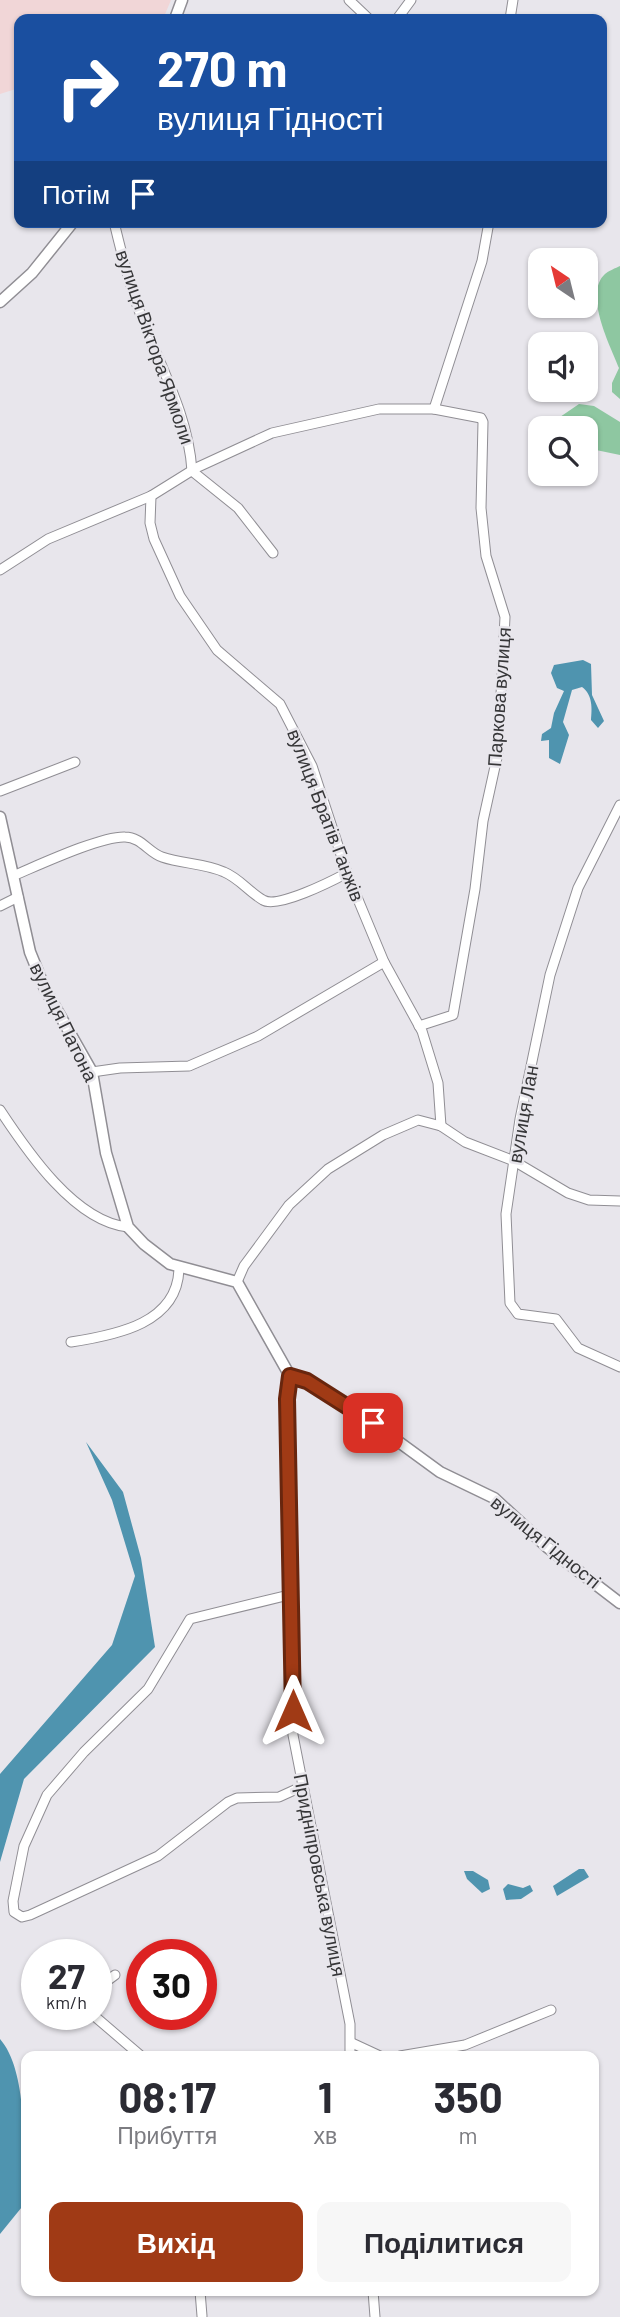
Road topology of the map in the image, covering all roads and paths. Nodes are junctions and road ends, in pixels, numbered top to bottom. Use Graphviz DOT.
graph roads {
  1 [pos="349,0"];
  2 [pos="364,14"];
  3 [pos="68,228"];
  4 [pos="116,228"];
  5 [pos="488,228"];
  6 [pos="2,297"];
  7 [pos="434,409"];
  8 [pos="192,471"];
  9 [pos="151,496"];
  10 [pos="273,553"];
  11 [pos="0,570"];
  12 [pos="75,762"];
  13 [pos="0,791"];
  14 [pos="620,805"];
  15 [pos="0,817"];
  16 [pos="347,873"];
  17 [pos="15,875"];
  18 [pos="18,897"];
  19 [pos="0,906"];
  20 [pos="384,962"];
  21 [pos="419,1026"];
  22 [pos="92,1072"];
  23 [pos="0,1110"];
  24 [pos="441,1126"];
  25 [pos="514,1161"];
  26 [pos="620,1201"];
  27 [pos="128,1227"];
  28 [pos="179,1267"];
  29 [pos="237,1282"];
  30 [pos="71,1342"];
  31 [pos="620,1367"];
  32 [pos="290,1376"];
  33 [pos="293,1594"];
  34 [pos="620,1603"];
  35 [pos="301,1787"];
  36 [pos="115,1975"];
  37 [pos="112,1977"];
  38 [pos="551,2010"];
  39 [pos="111,2030"];
  40 [pos="352,2043"];
  41 [pos="135,2051"];
  42 [pos="351,2051"];
  43 [pos="369,2051"];
  44 [pos="430,2051"];
  45 [pos="200,2296"];
  46 [pos="373,2296"];
  47 [pos="202,2316"];
  48 [pos="375,2317"];
  1 -- 2 [label="street"];
  3 -- 6 [label="street"];
  4 -- 8 [label="street, вулиця Віктора Ярмоли"];
  5 -- 7 [label="street"];
  7 -- 8 [label="street, вулиця Віктора Ярмоли"];
  7 -- 21 [label="street, Паркова вулиця"];
  8 -- 9 [label="street"];
  8 -- 10 [label="street"];
  9 -- 11 [label="street"];
  9 -- 16 [label="street, вулиця Братів Ганжів"];
  12 -- 13 [label="street"];
  14 -- 25 [label="street, вулиця Лан"];
  15 -- 17 [label="street, вулиця Патона"];
  16 -- 17 [label="street"];
  16 -- 20 [label="street, вулиця Братів Ганжів"];
  17 -- 18 [label="street, вулиця Патона"];
  18 -- 19 [label="street"];
  18 -- 22 [label="street, вулиця Патона"];
  20 -- 21 [label="street, вулиця Братів Ганжів"];
  20 -- 22 [label="street"];
  21 -- 24 [label="street, вулиця Братів Ганжів"];
  22 -- 27 [label="street, вулиця Патона"];
  23 -- 27 [label="street"];
  24 -- 25 [label="street"];
  24 -- 29 [label="street"];
  25 -- 26 [label="street"];
  25 -- 31 [label="street, вулиця Лан"];
  27 -- 28 [label="street"];
  28 -- 29 [label="street"];
  28 -- 30 [label="street"];
  29 -- 32 [label="street"];
  32 -- 33 [label="street, Придніпровська вулиця"];
  32 -- 34 [label="street, вулиця Гідності"];
  33 -- 35 [label="street, Придніпровська вулиця"];
  33 -- 35 [label="street"];
  35 -- 40 [label="street, Придніпровська вулиця"];
  36 -- 37 [label="street"];
  38 -- 44 [label="street"];
  39 -- 41 [label="street"];
  40 -- 42 [label="street, Придніпровська вулиця"];
  40 -- 43 [label="street"];
  45 -- 47 [label="street"];
  46 -- 48 [label="street"];
}
